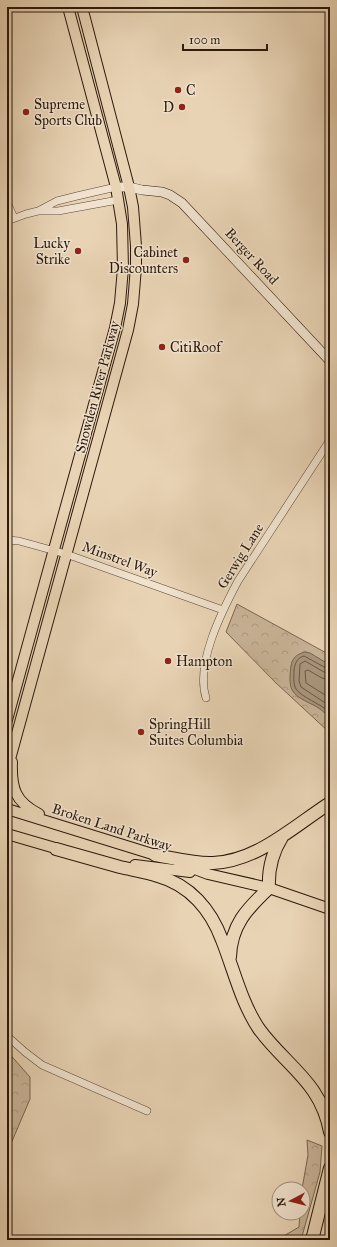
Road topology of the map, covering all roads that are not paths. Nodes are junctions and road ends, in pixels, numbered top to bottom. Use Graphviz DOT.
graph roads {
  1 [pos="68,7"];
  2 [pos="82,7"];
  3 [pos="116,187"];
  4 [pos="130,192"];
  5 [pos="118,200"];
  6 [pos="7,202"];
  7 [pos="38,210"];
  8 [pos="14,218"];
  9 [pos="7,221"];
  10 [pos="330,361"];
  11 [pos="330,440"];
  12 [pos="7,540"];
  13 [pos="54,550"];
  14 [pos="66,554"];
  15 [pos="223,610"];
  16 [pos="26,651"];
  17 [pos="7,694"];
  18 [pos="206,698"];
  19 [pos="7,720"];
  20 [pos="12,752"];
  21 [pos="7,770"];
  22 [pos="330,803"];
  23 [pos="7,809"];
  24 [pos="62,826"];
  25 [pos="7,834"];
  26 [pos="284,834"];
  27 [pos="56,849"];
  28 [pos="155,855"];
  29 [pos="208,874"];
  30 [pos="269,888"];
  31 [pos="330,909"];
  32 [pos="230,962"];
  33 [pos="7,1036"];
  34 [pos="147,1111"];
  35 [pos="330,1132"];
  36 [pos="330,1168"];
  37 [pos="330,1192"];
  38 [pos="314,1240"];
  1 -- 3 [label="main road, Snowden River Parkway"];
  2 -- 4 [label="main road, Snowden River Parkway"];
  3 -- 4 [label="street, Berger Road"];
  3 -- 5 [label="main road, Snowden River Parkway"];
  3 -- 7 [label="street"];
  4 -- 5 [label="street, Berger Road"];
  4 -- 10 [label="street, Berger Road"];
  4 -- 14 [label="main road, Snowden River Parkway"];
  5 -- 7 [label="street"];
  5 -- 13 [label="main road, Snowden River Parkway"];
  6 -- 8 [label="street"];
  7 -- 8 [label="street"];
  8 -- 9 [label="street"];
  11 -- 15 [label="street, Gerwig Lane"];
  12 -- 13 [label="street, Minstrel Way"];
  13 -- 14 [label="street, Minstrel Way"];
  13 -- 16 [label="main road, Snowden River Parkway"];
  14 -- 15 [label="street, Minstrel Way"];
  14 -- 20 [label="main road, Snowden River Parkway"];
  15 -- 18 [label="street, Gerwig Lane"];
  16 -- 17 [label="main road"];
  16 -- 19 [label="main road, Snowden River Parkway"];
  20 -- 21 [label="main road, Snowden River Parkway"];
  20 -- 24 [label="main road"];
  22 -- 26 [label="highway"];
  23 -- 24 [label="main road, Broken Land Parkway"];
  24 -- 28 [label="main road, Broken Land Parkway"];
  25 -- 27 [label="main road, Broken Land Parkway"];
  26 -- 28 [label="highway"];
  26 -- 30 [label="highway"];
  27 -- 29 [label="main road, Broken Land Parkway"];
  27 -- 32 [label="highway"];
  28 -- 29 [label="main road, Broken Land Parkway"];
  29 -- 30 [label="main road, Broken Land Parkway"];
  30 -- 31 [label="main road, Broken Land Parkway"];
  30 -- 32 [label="highway"];
  32 -- 35 [label="highway"];
  33 -- 34 [label="street"];
  36 -- 38 [label="highway"];
  37 -- 38 [label="highway"];
}
